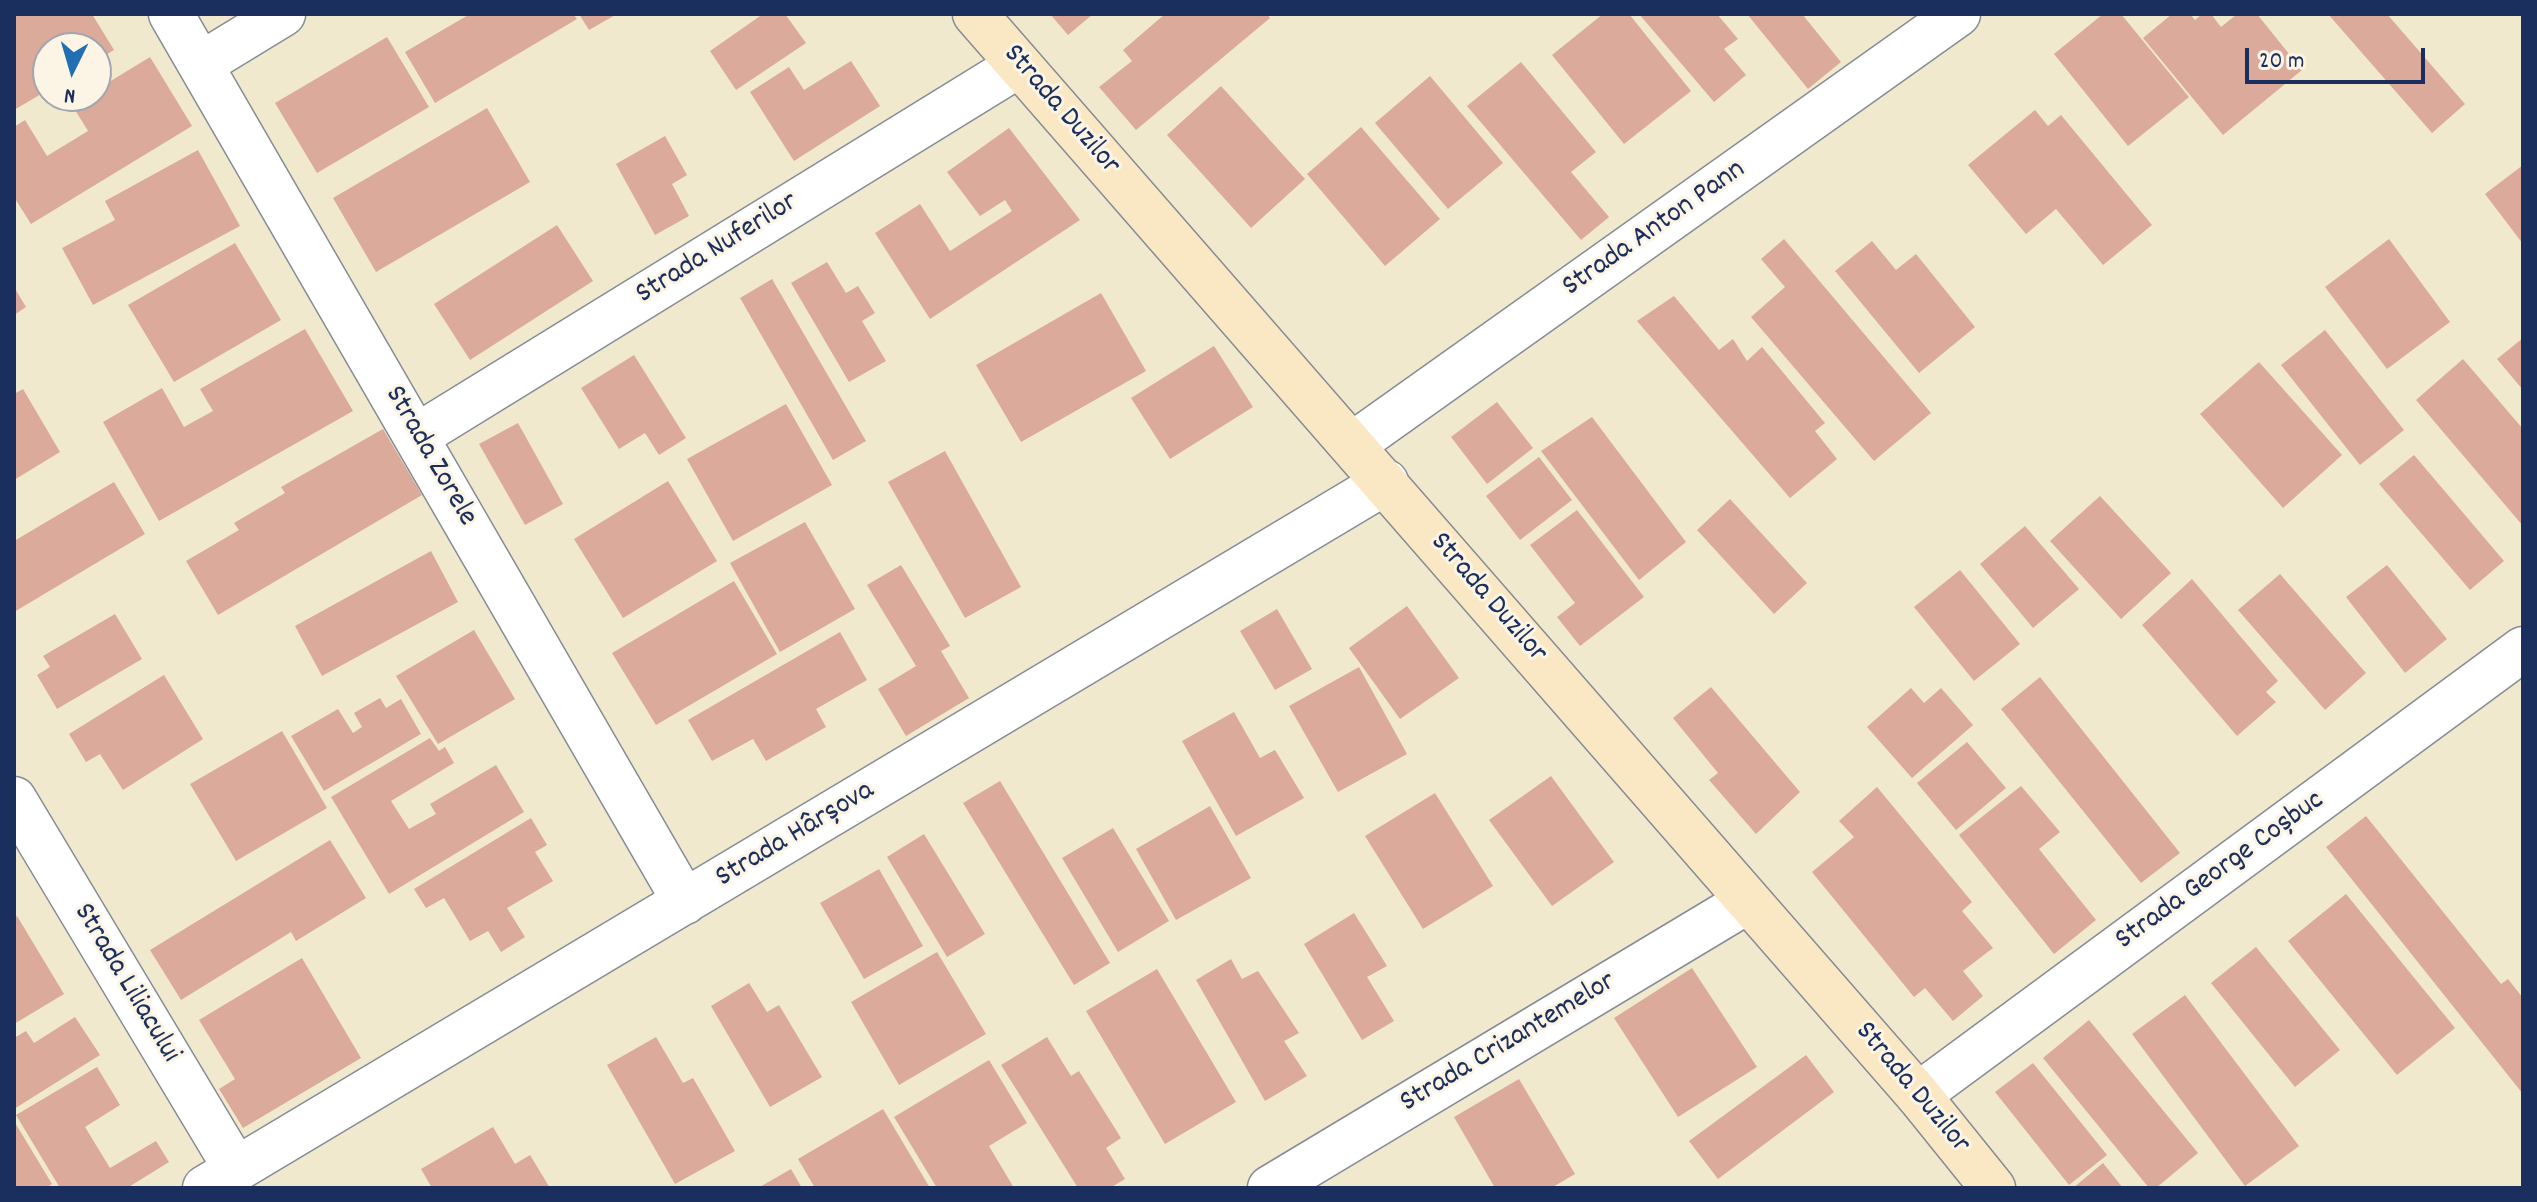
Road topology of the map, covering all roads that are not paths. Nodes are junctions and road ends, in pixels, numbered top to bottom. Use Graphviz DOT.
graph roads {
  1 [pos="171,14"];
  2 [pos="283,14"];
  3 [pos="975,14"];
  4 [pos="1958,14"];
  5 [pos="201,64"];
  6 [pos="1019,65"];
  7 [pos="417,436"];
  8 [pos="1352,445"];
  9 [pos="1386,482"];
  10 [pos="2523,649"];
  11 [pos="14,799"];
  12 [pos="1748,901"];
  13 [pos="685,902"];
  14 [pos="1918,1095"];
  15 [pos="220,1179"];
  16 [pos="1270,1188"];
  17 [pos="1993,1188"];
  1 -- 5 [label="street, Strada Zorele"];
  2 -- 5 [label="street"];
  3 -- 6 [label="street, Strada Duzilor"];
  4 -- 8 [label="street, Strada Anton Pann"];
  5 -- 7 [label="street, Strada Zorele"];
  6 -- 7 [label="street, Strada Nuferilor"];
  6 -- 8 [label="street, Strada Duzilor"];
  7 -- 13 [label="street, Strada Zorele"];
  8 -- 9 [label="street, Strada Duzilor"];
  9 -- 12 [label="street, Strada Duzilor"];
  9 -- 13 [label="street, Strada Hârșova"];
  10 -- 14 [label="street, Strada George Coșbuc"];
  11 -- 15 [label="street, Strada Liliacului"];
  12 -- 14 [label="street, Strada Duzilor"];
  12 -- 16 [label="street, Strada Crizantemelor"];
  13 -- 15 [label="street, Strada Hârșova"];
  14 -- 17 [label="street, Strada Duzilor"];
}
